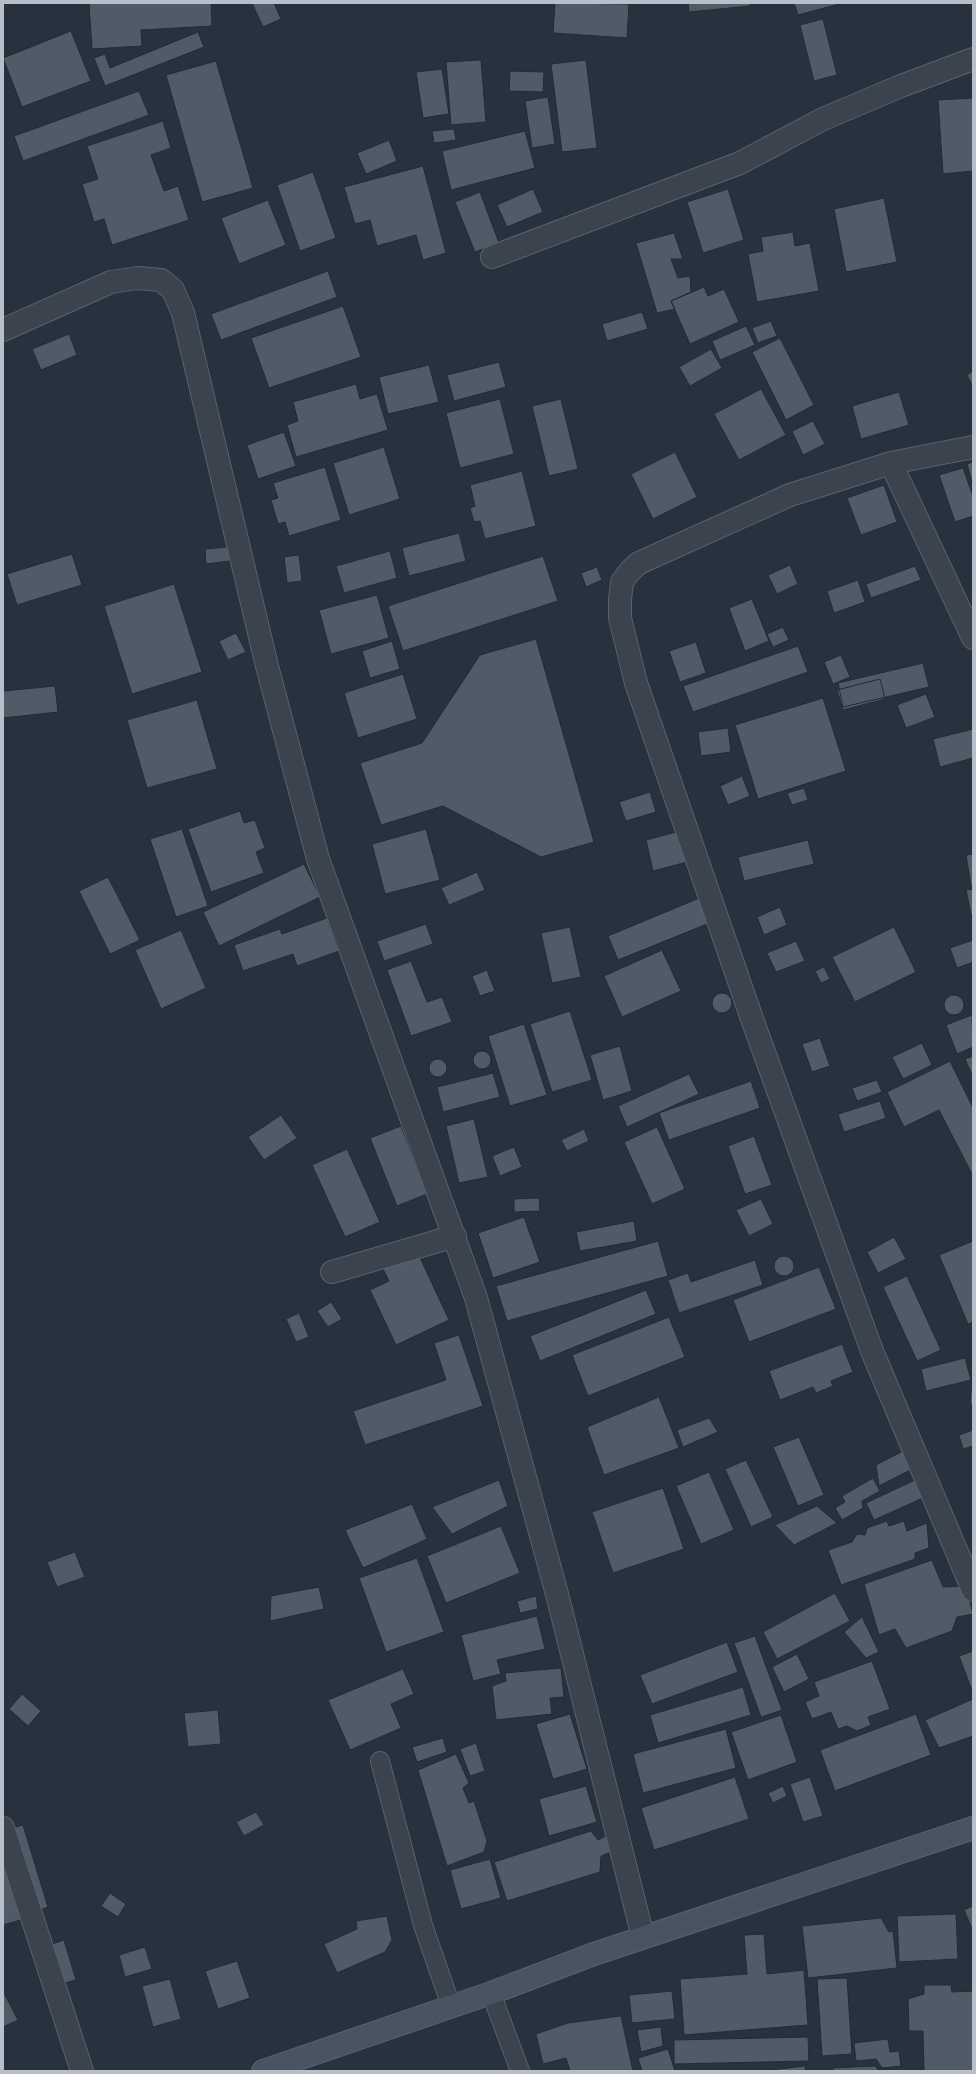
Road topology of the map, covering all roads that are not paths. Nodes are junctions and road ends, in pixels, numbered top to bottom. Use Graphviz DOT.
graph roads {
  1 [pos="973,59"];
  2 [pos="492,257"];
  3 [pos="3,330"];
  4 [pos="973,447"];
  5 [pos="891,463"];
  6 [pos="973,638"];
  7 [pos="455,1236"];
  8 [pos="332,1272"];
  9 [pos="973,1590"];
  10 [pos="380,1761"];
  11 [pos="3,1828"];
  12 [pos="973,1828"];
  13 [pos="644,1937"];
  14 [pos="491,1993"];
  15 [pos="451,2006"];
  16 [pos="82,2071"];
  17 [pos="263,2071"];
  18 [pos="520,2071"];
  1 -- 2 [label="street"];
  3 -- 7 [label="street"];
  4 -- 5 [label="street"];
  5 -- 6 [label="street"];
  5 -- 9 [label="street"];
  7 -- 8 [label="street"];
  7 -- 13 [label="street"];
  10 -- 15 [label="lane"];
  11 -- 16 [label="street"];
  12 -- 13 [label="street"];
  13 -- 14 [label="street"];
  14 -- 15 [label="street"];
  14 -- 18 [label="lane"];
  15 -- 17 [label="street"];
}
